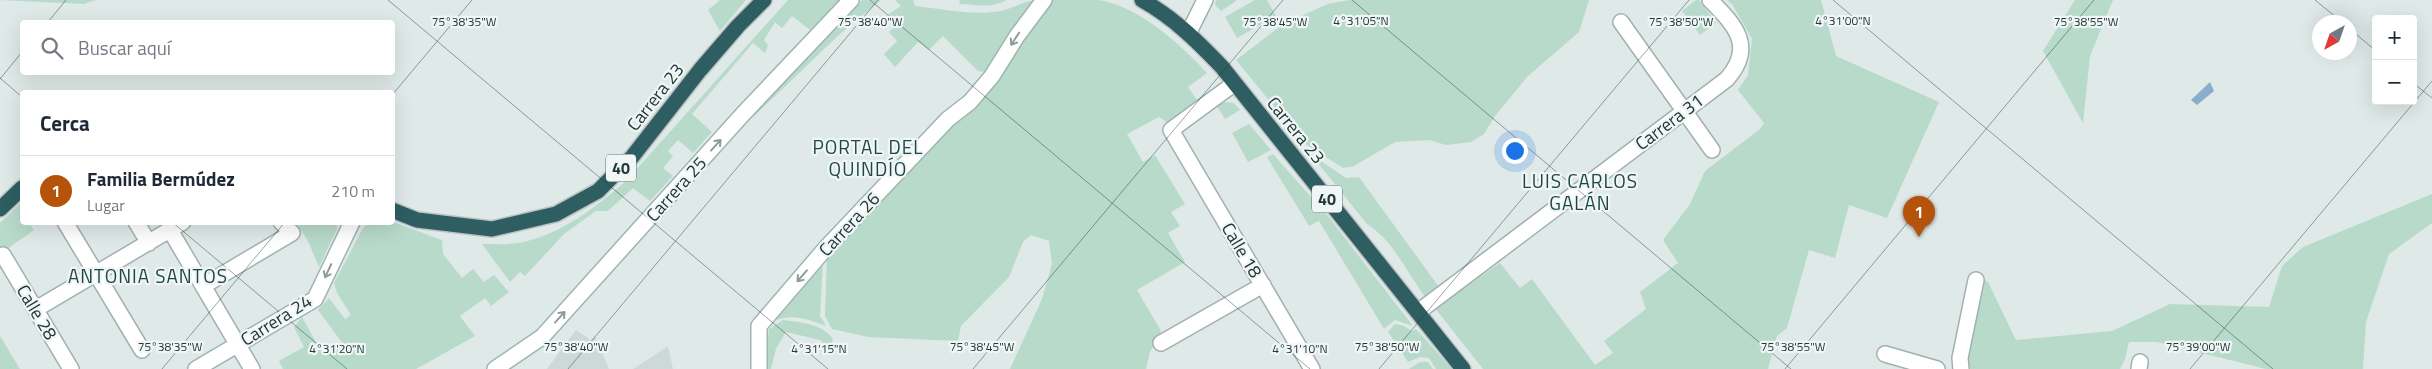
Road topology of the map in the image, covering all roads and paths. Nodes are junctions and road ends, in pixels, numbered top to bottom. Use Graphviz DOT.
graph roads {
  1 [pos="764,0"];
  2 [pos="851,0"];
  3 [pos="1044,0"];
  4 [pos="1142,0"];
  5 [pos="1205,0"];
  6 [pos="1710,0"];
  7 [pos="1621,22"];
  8 [pos="1189,32"];
  9 [pos="1235,83"];
  10 [pos="1684,111"];
  11 [pos="1712,150"];
  12 [pos="20,190"];
  13 [pos="0,209"];
  14 [pos="395,211"];
  15 [pos="67,225"];
  16 [pos="138,225"];
  17 [pos="178,225"];
  18 [pos="350,225"];
  19 [pos="287,228"];
  20 [pos="170,230"];
  21 [pos="148,243"];
  22 [pos="3,255"];
  23 [pos="96,274"];
  24 [pos="1976,280"];
  25 [pos="203,286"];
  26 [pos="1263,286"];
  27 [pos="36,309"];
  28 [pos="1418,312"];
  29 [pos="1161,343"];
  30 [pos="238,345"];
  31 [pos="142,350"];
  32 [pos="1884,354"];
  33 [pos="71,369"];
  34 [pos="196,369"];
  35 [pos="252,369"];
  36 [pos="495,369"];
  37 [pos="759,369"];
  38 [pos="1312,369"];
  39 [pos="1463,369"];
  40 [pos="1937,369"];
  41 [pos="1961,369"];
  1 -- 14 [label="highway, Carrera 23 / 40"];
  36 -- 2 [label="street, Carrera 25, one-way"];
  3 -- 37 [label="street, Carrera 26, one-way"];
  4 -- 8 [label="highway, Carrera 23 / 40"];
  5 -- 8 [label="street"];
  6 -- 10 [label="street, Carrera 31"];
  7 -- 10 [label="street"];
  8 -- 9 [label="highway, Carrera 23 / 40"];
  9 -- 26 [label="street, Calle 18"];
  9 -- 28 [label="highway, Carrera 23 / 40"];
  10 -- 11 [label="street"];
  10 -- 28 [label="street, Carrera 31"];
  12 -- 13 [label="highway"];
  15 -- 23 [label="street"];
  16 -- 21 [label="street"];
  17 -- 20 [label="street"];
  18 -- 30 [label="street, Carrera 24, one-way"];
  19 -- 25 [label="street"];
  20 -- 21 [label="street"];
  20 -- 25 [label="street"];
  21 -- 23 [label="street"];
  22 -- 27 [label="street, Calle 28"];
  23 -- 27 [label="street"];
  23 -- 31 [label="street"];
  24 -- 41 [label="street"];
  25 -- 30 [label="street"];
  26 -- 29 [label="street"];
  26 -- 38 [label="street, Calle 18"];
  27 -- 33 [label="street, Calle 28"];
  28 -- 39 [label="highway, Carrera 23 / 40"];
  30 -- 34 [label="street, Carrera 24"];
  30 -- 35 [label="street"];
  32 -- 40 [label="street"];
}
